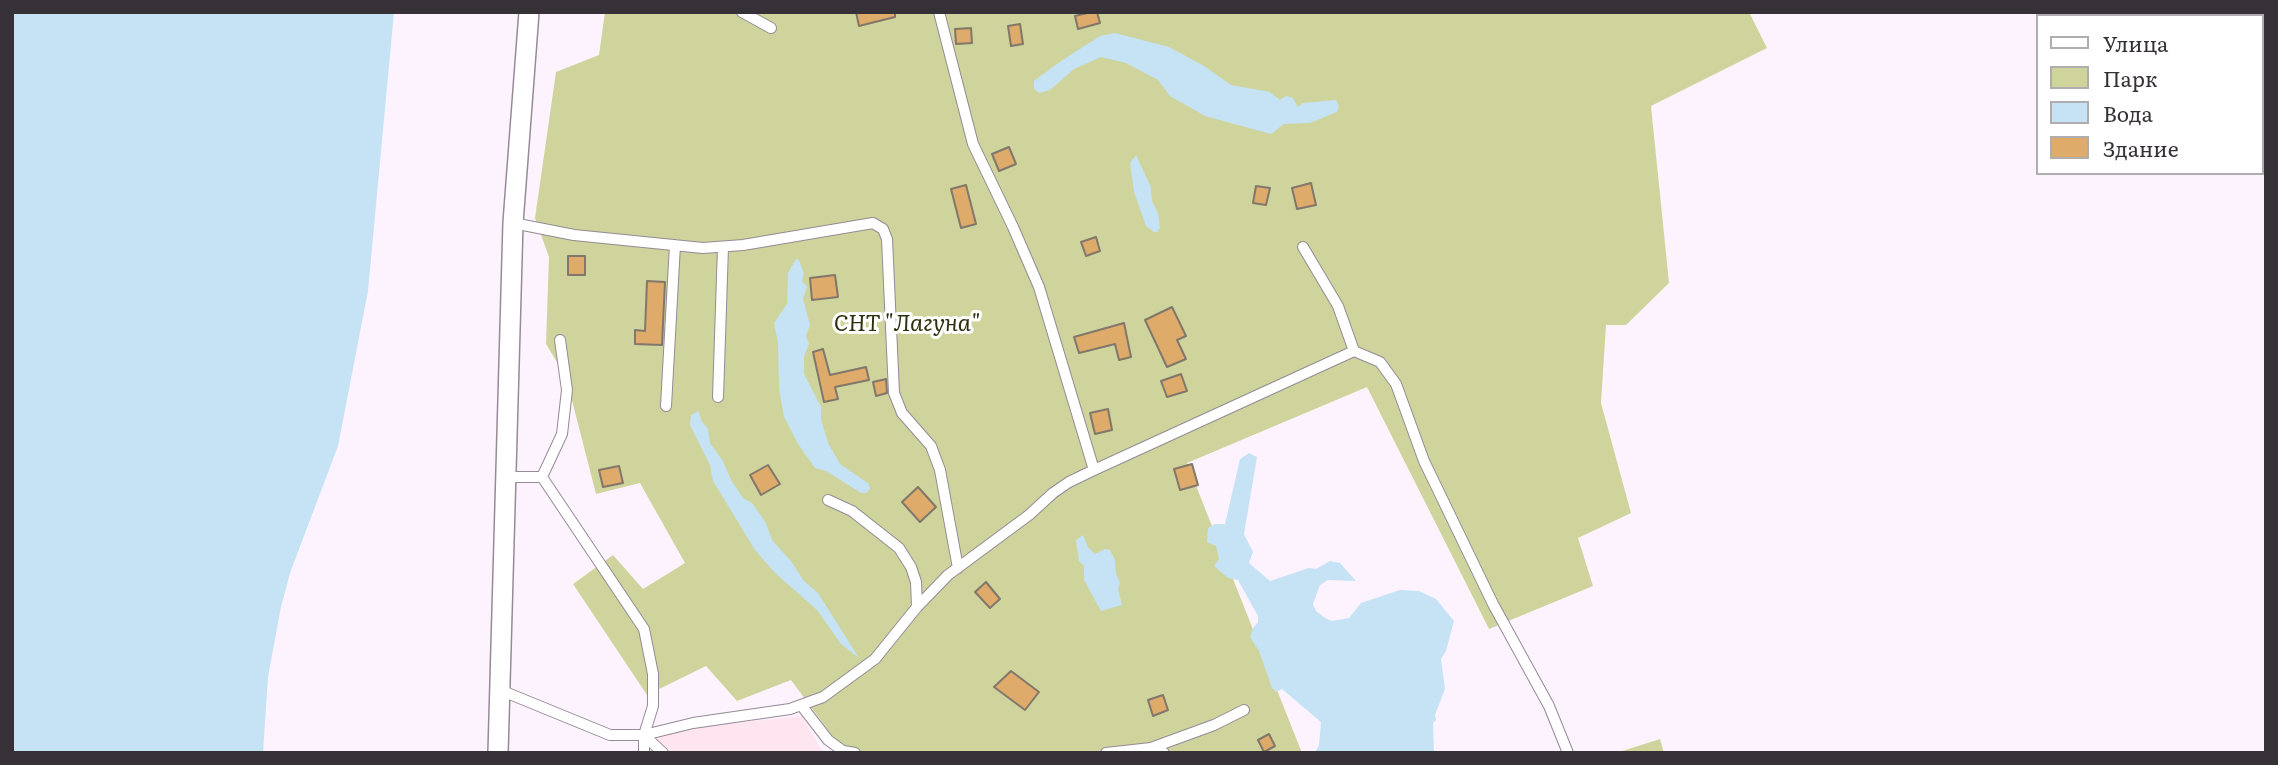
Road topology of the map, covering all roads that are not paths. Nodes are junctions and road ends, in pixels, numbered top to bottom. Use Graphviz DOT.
graph roads {
  1 [pos="529,12"];
  2 [pos="742,12"];
  3 [pos="939,12"];
  4 [pos="771,28"];
  5 [pos="513,223"];
  6 [pos="675,246"];
  7 [pos="723,247"];
  8 [pos="1303,247"];
  9 [pos="560,340"];
  10 [pos="1354,351"];
  11 [pos="718,397"];
  12 [pos="666,406"];
  13 [pos="1094,470"];
  14 [pos="505,477"];
  15 [pos="542,477"];
  16 [pos="828,500"];
  17 [pos="958,568"];
  18 [pos="916,607"];
  19 [pos="500,690"];
  20 [pos="801,705"];
  21 [pos="1244,710"];
  22 [pos="644,734"];
  23 [pos="1151,748"];
  24 [pos="498,753"];
  25 [pos="644,753"];
  26 [pos="663,753"];
  27 [pos="855,753"];
  28 [pos="1106,753"];
  29 [pos="1164,753"];
  30 [pos="1568,753"];
  1 -- 5 [label="street"];
  2 -- 4 [label="lane"];
  3 -- 13 [label="lane"];
  5 -- 6 [label="lane"];
  5 -- 14 [label="street"];
  6 -- 7 [label="lane"];
  6 -- 12 [label="lane"];
  7 -- 11 [label="lane"];
  7 -- 17 [label="lane"];
  8 -- 10 [label="lane"];
  9 -- 15 [label="lane"];
  10 -- 13 [label="lane"];
  10 -- 30 [label="lane"];
  13 -- 17 [label="lane"];
  14 -- 15 [label="lane"];
  14 -- 19 [label="street"];
  15 -- 22 [label="lane"];
  16 -- 18 [label="lane"];
  17 -- 18 [label="lane"];
  18 -- 20 [label="lane"];
  19 -- 22 [label="lane"];
  19 -- 24 [label="street"];
  20 -- 22 [label="lane"];
  20 -- 27 [label="lane"];
  21 -- 23 [label="lane"];
  22 -- 25 [label="lane"];
  22 -- 26 [label="lane"];
  23 -- 28 [label="lane"];
  23 -- 29 [label="lane"];
}
